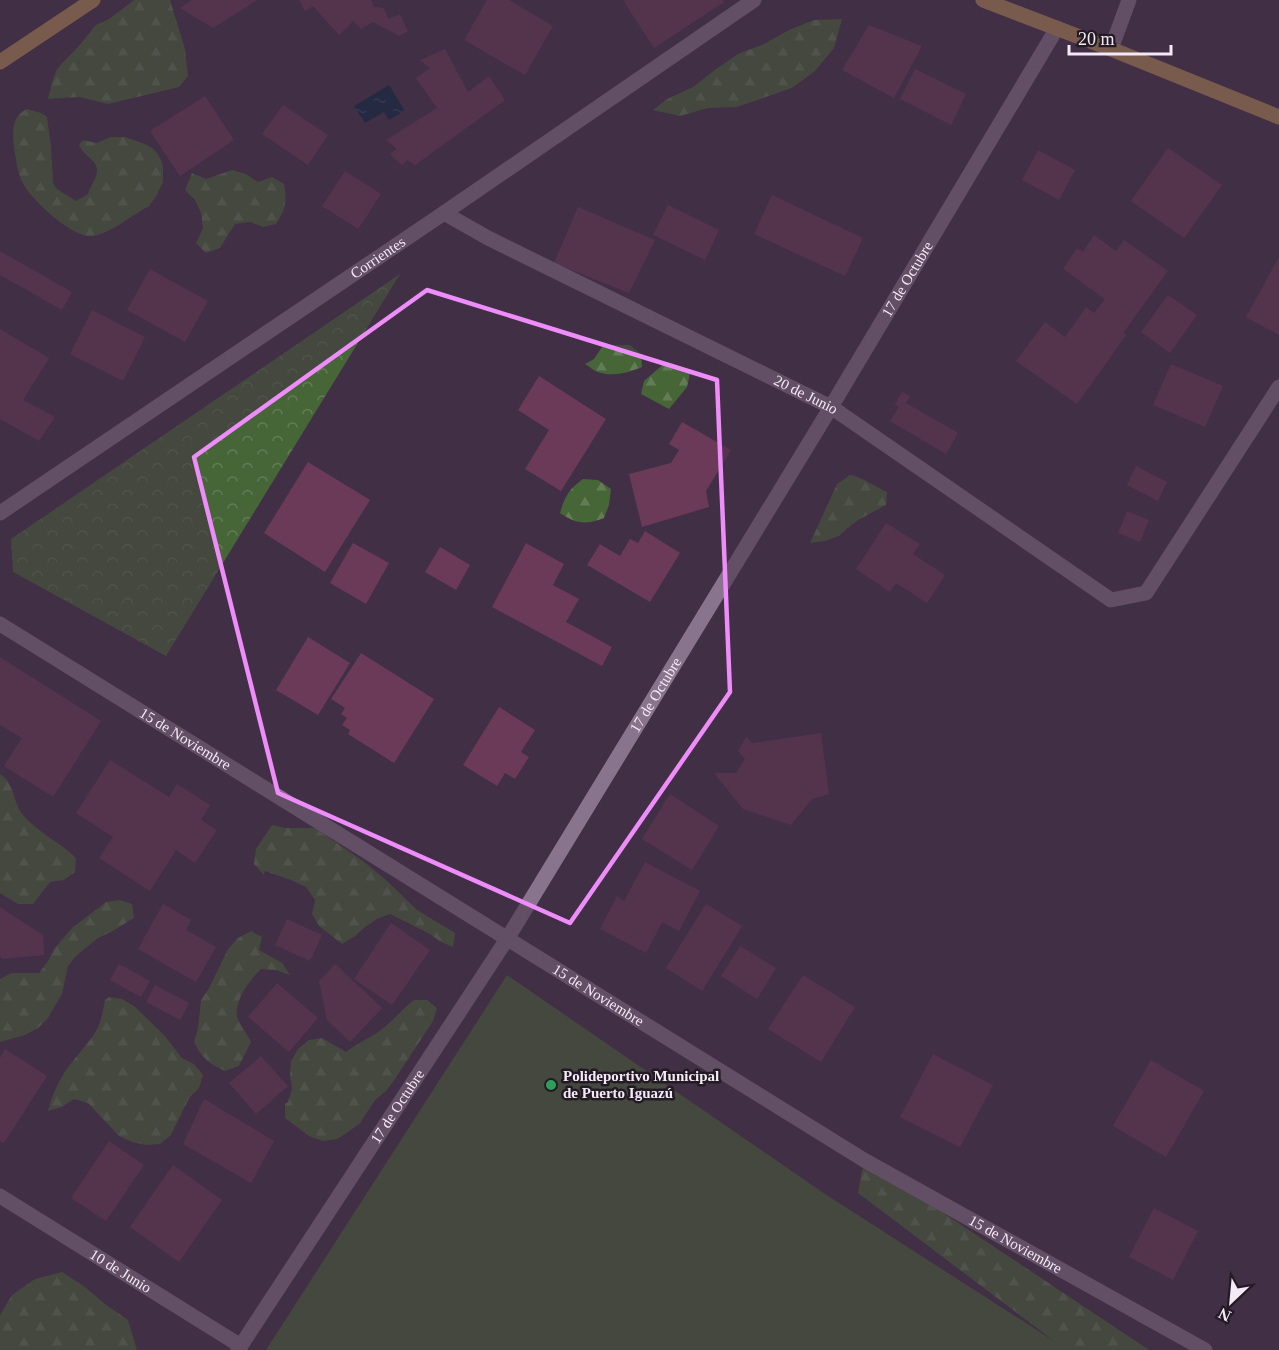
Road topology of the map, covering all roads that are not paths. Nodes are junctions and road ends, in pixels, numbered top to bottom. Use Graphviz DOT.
graph roads {
  1 [pos="93,0"];
  2 [pos="754,0"];
  3 [pos="983,0"];
  4 [pos="1129,0"];
  5 [pos="1057,28"];
  6 [pos="1111,49"];
  7 [pos="0,62"];
  8 [pos="1279,117"];
  9 [pos="444,213"];
  10 [pos="1279,387"];
  11 [pos="831,407"];
  12 [pos="0,513"];
  13 [pos="0,624"];
  14 [pos="507,939"];
  15 [pos="0,1196"];
  16 [pos="240,1348"];
  17 [pos="1205,1350"];
  1 -- 7 [label="main road"];
  2 -- 9 [label="street, Corrientes"];
  3 -- 5 [label="main road"];
  4 -- 6 [label="street"];
  5 -- 6 [label="main road"];
  5 -- 11 [label="street, 17 de Octubre"];
  6 -- 8 [label="main road"];
  9 -- 11 [label="street, 20 de Junio"];
  9 -- 12 [label="street, Corrientes"];
  10 -- 11 [label="street, 20 de Junio"];
  11 -- 14 [label="street, 17 de Octubre"];
  13 -- 14 [label="street, 15 de Noviembre"];
  14 -- 16 [label="street, 17 de Octubre"];
  14 -- 17 [label="street, 15 de Noviembre"];
  15 -- 16 [label="street, 10 de Junio"];
}
